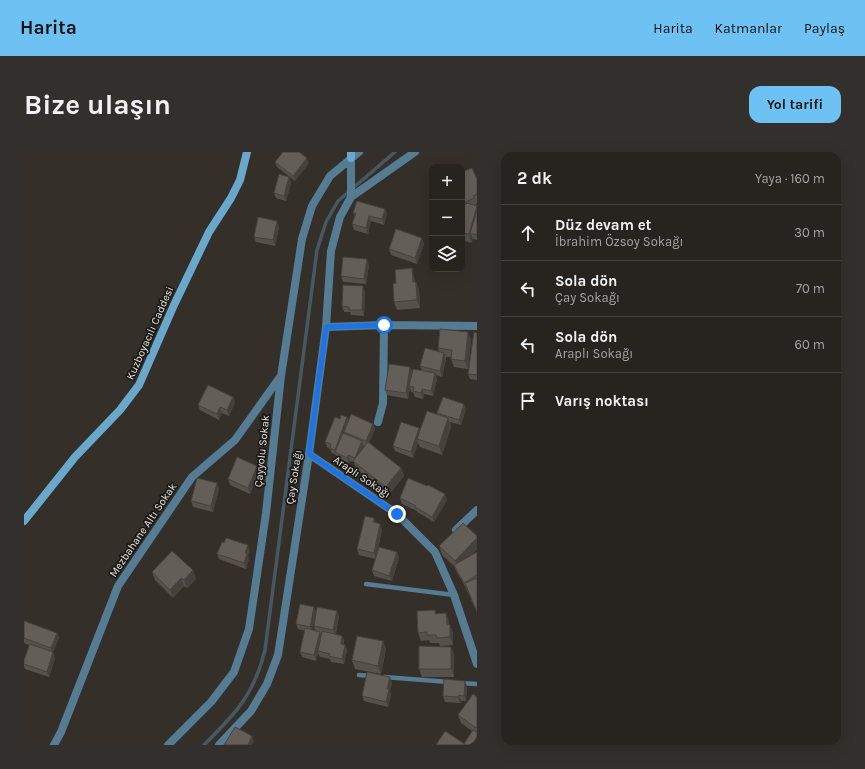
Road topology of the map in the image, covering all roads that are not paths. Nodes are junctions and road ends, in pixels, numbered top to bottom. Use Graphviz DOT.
graph roads {
  1 [pos="247,152"];
  2 [pos="359,152"];
  3 [pos="415,152"];
  4 [pos="351,155"];
  5 [pos="351,197"];
  6 [pos="384,325"];
  7 [pos="477,326"];
  8 [pos="326,327"];
  9 [pos="281,376"];
  10 [pos="378,422"];
  11 [pos="309,454"];
  12 [pos="477,510"];
  13 [pos="24,521"];
  14 [pos="450,537"];
  15 [pos="366,584"];
  16 [pos="454,595"];
  17 [pos="477,664"];
  18 [pos="359,675"];
  19 [pos="373,676"];
  20 [pos="380,677"];
  21 [pos="477,684"];
  22 [pos="54,745"];
  23 [pos="168,745"];
  24 [pos="219,745"];
  1 -- 13 [label="street, Kuzboyacılı Caddesi"];
  2 -- 4 [label="street, Çayyolu Sokak"];
  3 -- 5 [label="street"];
  4 -- 5 [label="street"];
  4 -- 9 [label="street, Çayyolu Sokak"];
  5 -- 8 [label="street, Çay Sokağı"];
  6 -- 7 [label="street"];
  6 -- 8 [label="street"];
  6 -- 10 [label="street"];
  8 -- 11 [label="street, Çay Sokağı"];
  9 -- 22 [label="street, Mezbahane Altı Sokak"];
  9 -- 23 [label="street, Çayyolu Sokak"];
  11 -- 16 [label="street, Araplı Sokağı"];
  11 -- 24 [label="street, Çay Sokağı"];
  12 -- 14 [label="street"];
  15 -- 16 [label="lane"];
  16 -- 17 [label="street, Araplı Sokağı"];
  18 -- 19 [label="lane"];
  20 -- 21 [label="lane"];
}
